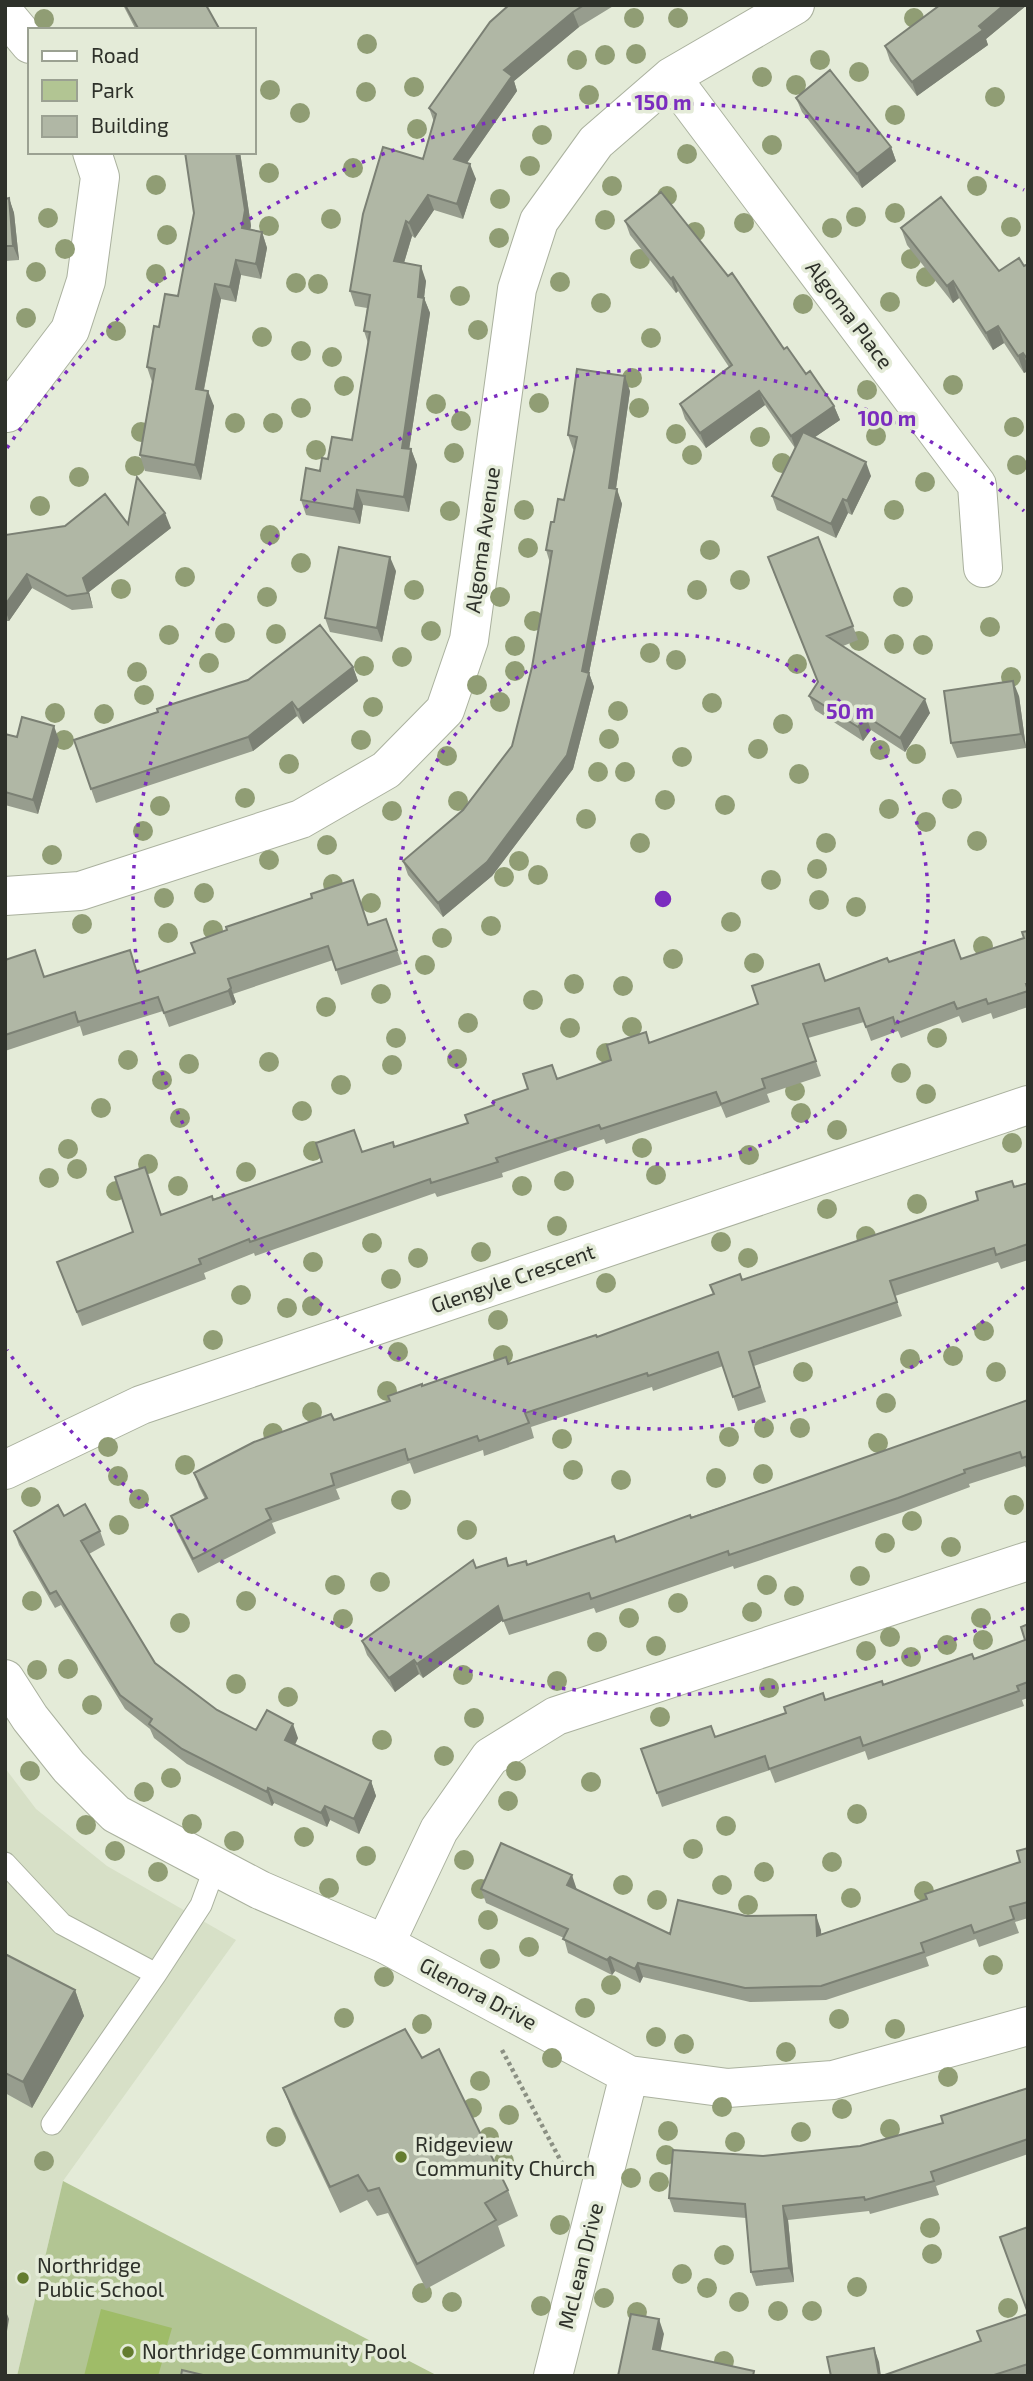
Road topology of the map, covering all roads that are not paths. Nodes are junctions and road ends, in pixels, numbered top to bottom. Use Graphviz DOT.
graph roads {
  1 [pos="795,5"];
  2 [pos="5,14"];
  3 [pos="28,42"];
  4 [pos="671,77"];
  5 [pos="93,154"];
  6 [pos="8,413"];
  7 [pos="983,568"];
  8 [pos="5,896"];
  9 [pos="1028,1105"];
  10 [pos="5,1471"];
  11 [pos="1028,1561"];
  12 [pos="5,1679"];
  13 [pos="5,1863"];
  14 [pos="215,1867"];
  15 [pos="385,1944"];
  16 [pos="156,1973"];
  17 [pos="1028,2026"];
  18 [pos="629,2075"];
  19 [pos="52,2124"];
  20 [pos="554,2376"];
  1 -- 4 [label="street, Algoma Avenue"];
  2 -- 3 [label="street"];
  4 -- 7 [label="street, Algoma Place"];
  4 -- 8 [label="street, Algoma Avenue"];
  5 -- 6 [label="street"];
  9 -- 10 [label="street, Glengyle Crescent"];
  11 -- 15 [label="street"];
  12 -- 14 [label="street, Glenora Drive"];
  13 -- 16 [label="lane"];
  14 -- 15 [label="street, Glenora Drive"];
  14 -- 16 [label="lane"];
  15 -- 18 [label="street, Glenora Drive"];
  16 -- 19 [label="lane"];
  17 -- 18 [label="street, Glenora Drive"];
  18 -- 20 [label="street, McLean Drive"];
}
